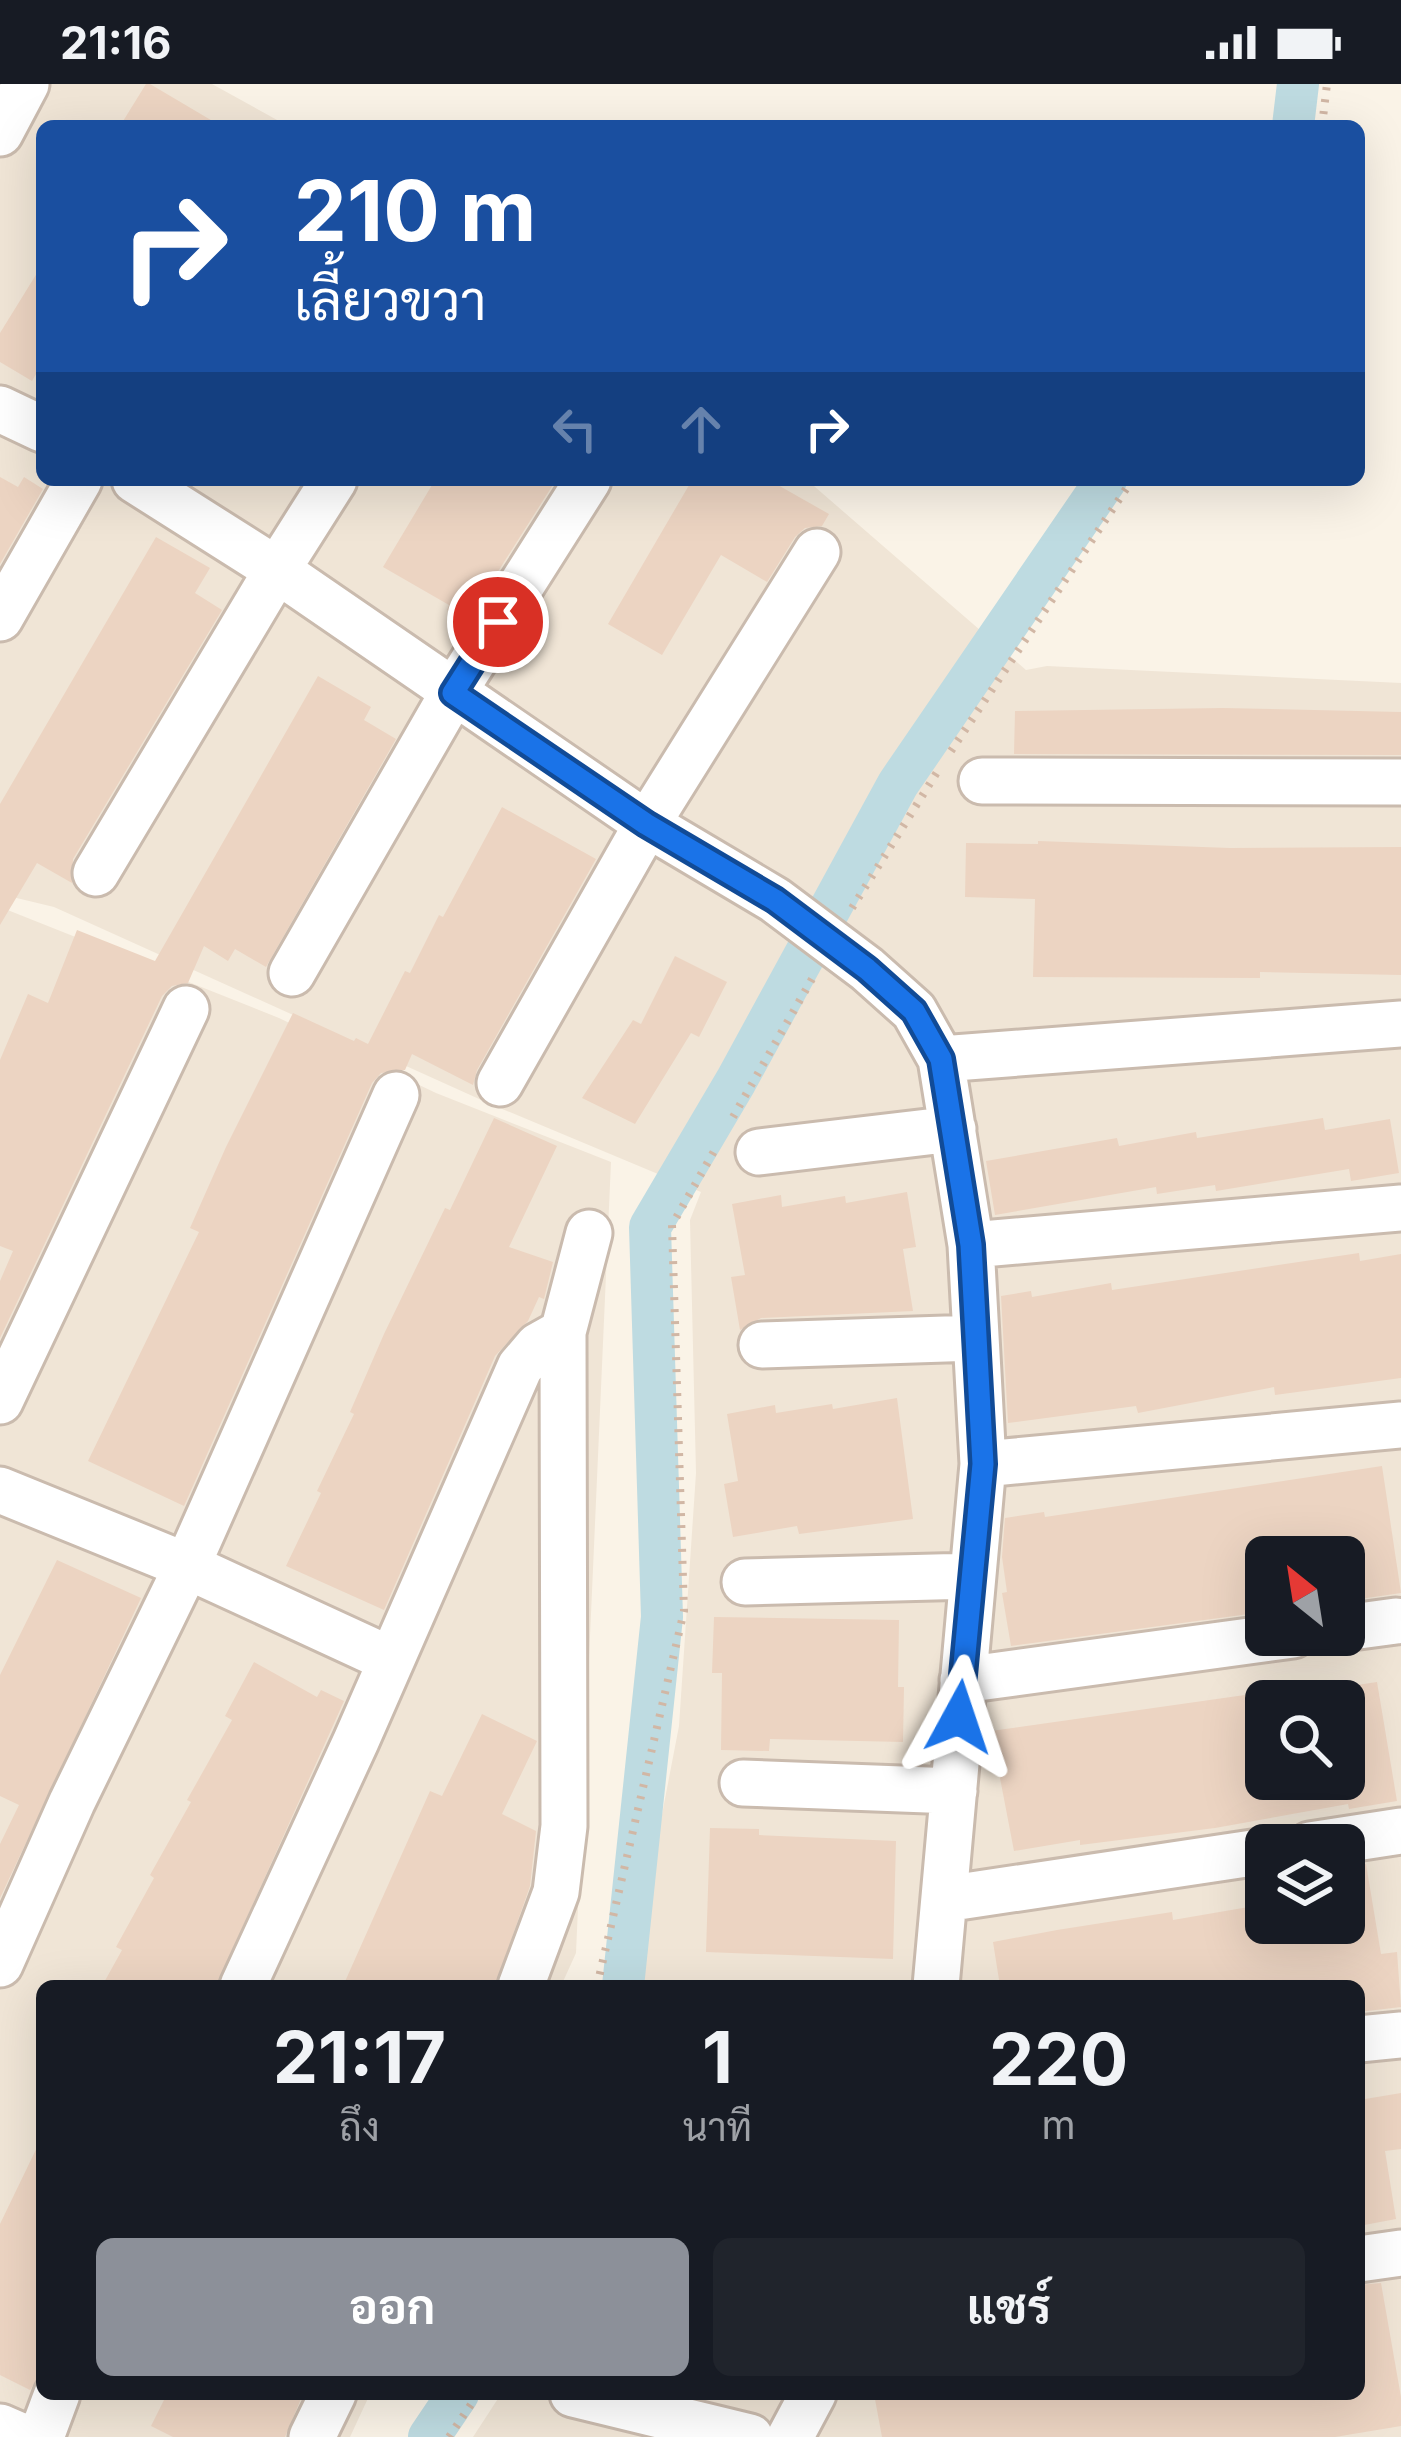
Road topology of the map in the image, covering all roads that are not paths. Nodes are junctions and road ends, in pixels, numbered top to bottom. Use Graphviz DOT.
graph roads {
  1 [pos="26,84"];
  2 [pos="0,133"];
  3 [pos="0,409"];
  4 [pos="36,426"];
  5 [pos="76,486"];
  6 [pos="144,486"];
  7 [pos="330,486"];
  8 [pos="584,486"];
  9 [pos="817,552"];
  10 [pos="277,570"];
  11 [pos="0,618"];
  12 [pos="453,693"];
  13 [pos="982,781"];
  14 [pos="1401,782"];
  15 [pos="646,824"];
  16 [pos="96,873"];
  17 [pos="292,973"];
  18 [pos="186,1009"];
  19 [pos="1401,1024"];
  20 [pos="941,1059"];
  21 [pos="500,1083"];
  22 [pos="396,1095"];
  23 [pos="953,1129"];
  24 [pos="736,1140"];
  25 [pos="1401,1208"];
  26 [pos="590,1233"];
  27 [pos="971,1245"];
  28 [pos="562,1332"];
  29 [pos="976,1339"];
  30 [pos="761,1345"];
  31 [pos="0,1401"];
  32 [pos="1401,1425"];
  33 [pos="983,1464"];
  34 [pos="0,1490"];
  35 [pos="187,1566"];
  36 [pos="973,1576"];
  37 [pos="745,1582"];
  38 [pos="1396,1621"];
  39 [pos="1365,1625"];
  40 [pos="1245,1642"];
  41 [pos="389,1659"];
  42 [pos="962,1680"];
  43 [pos="742,1783"];
  44 [pos="954,1791"];
  45 [pos="1401,1832"];
  46 [pos="1365,1837"];
  47 [pos="1245,1855"];
  48 [pos="945,1899"];
  49 [pos="0,1964"];
  50 [pos="245,1980"];
  51 [pos="523,1980"];
  52 [pos="937,1980"];
  53 [pos="1401,2035"];
  54 [pos="1365,2038"];
  55 [pos="1401,2254"];
  56 [pos="1365,2258"];
  57 [pos="55,2400"];
  58 [pos="330,2400"];
  59 [pos="598,2400"];
  60 [pos="810,2400"];
  61 [pos="0,2427"];
  62 [pos="23,2437"];
  63 [pos="41,2437"];
  64 [pos="312,2437"];
  65 [pos="750,2437"];
  66 [pos="790,2437"];
  1 -- 2 [label="street"];
  3 -- 4 [label="street"];
  5 -- 11 [label="street"];
  6 -- 10 [label="street"];
  7 -- 10 [label="street"];
  8 -- 12 [label="street"];
  9 -- 15 [label="street"];
  10 -- 12 [label="street"];
  10 -- 16 [label="street"];
  12 -- 15 [label="street"];
  12 -- 17 [label="street"];
  13 -- 14 [label="street"];
  15 -- 20 [label="street"];
  15 -- 21 [label="street"];
  18 -- 31 [label="street"];
  19 -- 20 [label="street"];
  20 -- 23 [label="street"];
  22 -- 35 [label="street"];
  23 -- 24 [label="street"];
  23 -- 27 [label="street"];
  25 -- 27 [label="street"];
  26 -- 28 [label="street"];
  27 -- 29 [label="street"];
  28 -- 41 [label="street"];
  28 -- 51 [label="street"];
  29 -- 30 [label="street"];
  29 -- 33 [label="street"];
  32 -- 33 [label="street"];
  33 -- 36 [label="street"];
  34 -- 35 [label="street"];
  35 -- 41 [label="street"];
  35 -- 49 [label="street"];
  36 -- 37 [label="street"];
  36 -- 42 [label="street"];
  38 -- 39 [label="street"];
  40 -- 42 [label="street"];
  41 -- 50 [label="street"];
  42 -- 44 [label="street"];
  43 -- 44 [label="street"];
  44 -- 48 [label="street"];
  45 -- 46 [label="street"];
  47 -- 48 [label="street"];
  48 -- 52 [label="street"];
  53 -- 54 [label="street"];
  55 -- 56 [label="street"];
  57 -- 63 [label="street"];
  58 -- 64 [label="street"];
  59 -- 65 [label="street"];
  60 -- 66 [label="street"];
  61 -- 62 [label="street"];
}
